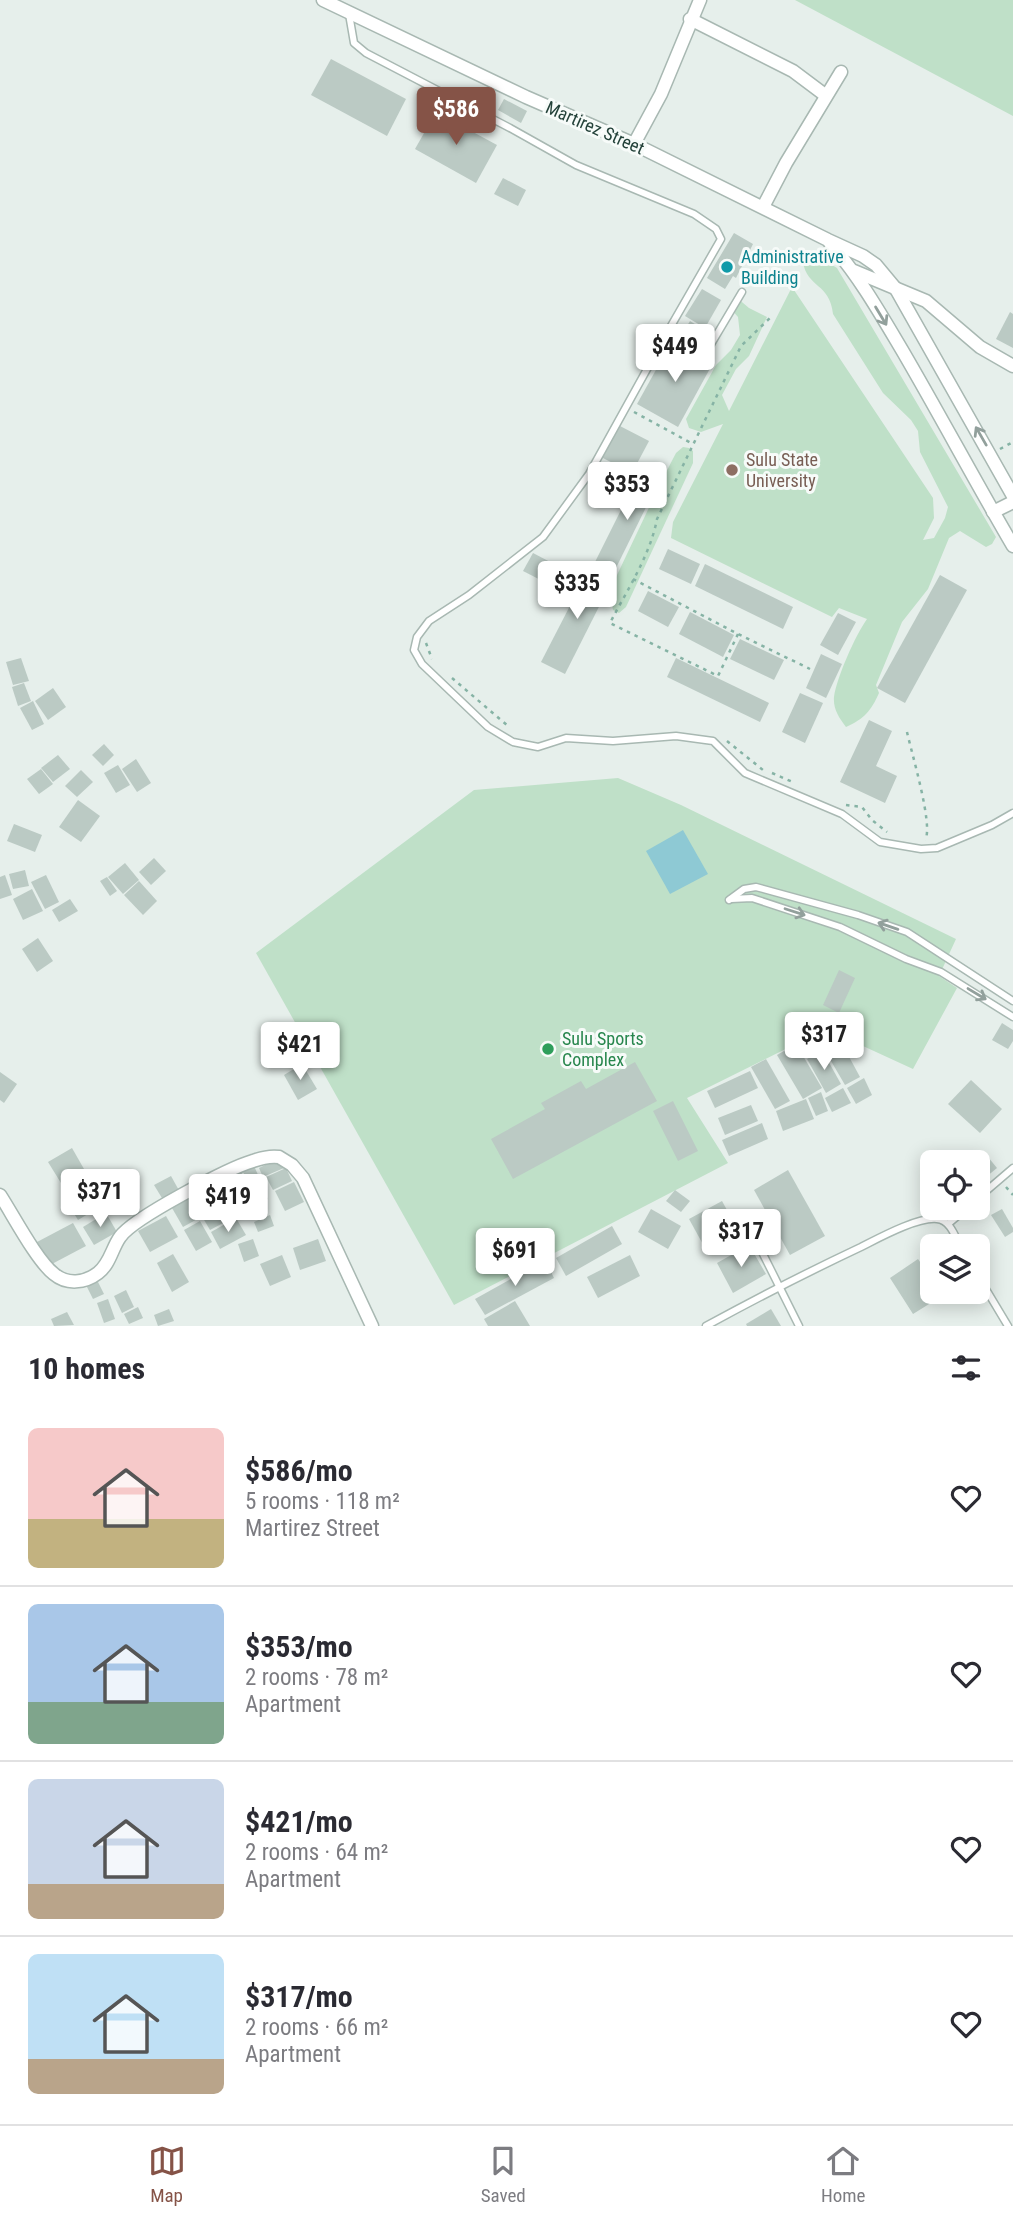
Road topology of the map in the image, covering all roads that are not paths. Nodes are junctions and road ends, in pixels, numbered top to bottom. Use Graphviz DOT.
graph roads {
  1 [pos="323,0"];
  2 [pos="700,0"];
  3 [pos="349,12"];
  4 [pos="691,19"];
  5 [pos="841,72"];
  6 [pos="825,96"];
  7 [pos="634,144"];
  8 [pos="763,207"];
  9 [pos="828,240"];
  10 [pos="854,271"];
  11 [pos="896,289"];
  12 [pos="742,292"];
  13 [pos="667,333"];
  14 [pos="1013,366"];
  15 [pos="1013,496"];
  16 [pos="1013,502"];
  17 [pos="993,512"];
  18 [pos="1013,546"];
  19 [pos="1013,813"];
  20 [pos="854,914"];
  21 [pos="847,930"];
  22 [pos="1013,1001"];
  23 [pos="1013,1017"];
  24 [pos="1013,1168"];
  25 [pos="990,1188"];
  26 [pos="0,1195"];
  27 [pos="746,1218"];
  28 [pos="953,1220"];
  29 [pos="948,1224"];
  30 [pos="954,1234"];
  31 [pos="778,1286"];
  32 [pos="990,1297"];
  33 [pos="372,1326"];
  34 [pos="706,1326"];
  35 [pos="799,1326"];
  36 [pos="1007,1326"];
  1 -- 3 [label="street, Martirez Street"];
  2 -- 4 [label="street"];
  3 -- 7 [label="street, Martirez Street"];
  3 -- 13 [label="lane"];
  4 -- 6 [label="street"];
  4 -- 7 [label="street"];
  5 -- 6 [label="street"];
  6 -- 8 [label="street"];
  7 -- 8 [label="street, Martirez Street"];
  8 -- 9 [label="street, Martirez Street"];
  9 -- 10 [label="street"];
  9 -- 11 [label="street, Martirez Street"];
  10 -- 11 [label="street"];
  10 -- 17 [label="street, one-way"];
  11 -- 14 [label="street"];
  15 -- 11 [label="street, one-way"];
  12 -- 13 [label="lane"];
  13 -- 19 [label="lane"];
  16 -- 17 [label="street"];
  17 -- 18 [label="street"];
  20 -- 21 [label="lane"];
  20 -- 21 [label="lane, one-way"];
  22 -- 20 [label="lane, one-way"];
  21 -- 23 [label="lane, one-way"];
  24 -- 25 [label="lane"];
  26 -- 33 [label="street"];
  27 -- 31 [label="lane"];
  28 -- 29 [label="lane"];
  29 -- 30 [label="lane"];
  29 -- 31 [label="lane"];
  31 -- 34 [label="lane"];
  31 -- 35 [label="lane"];
  32 -- 36 [label="lane"];
}
